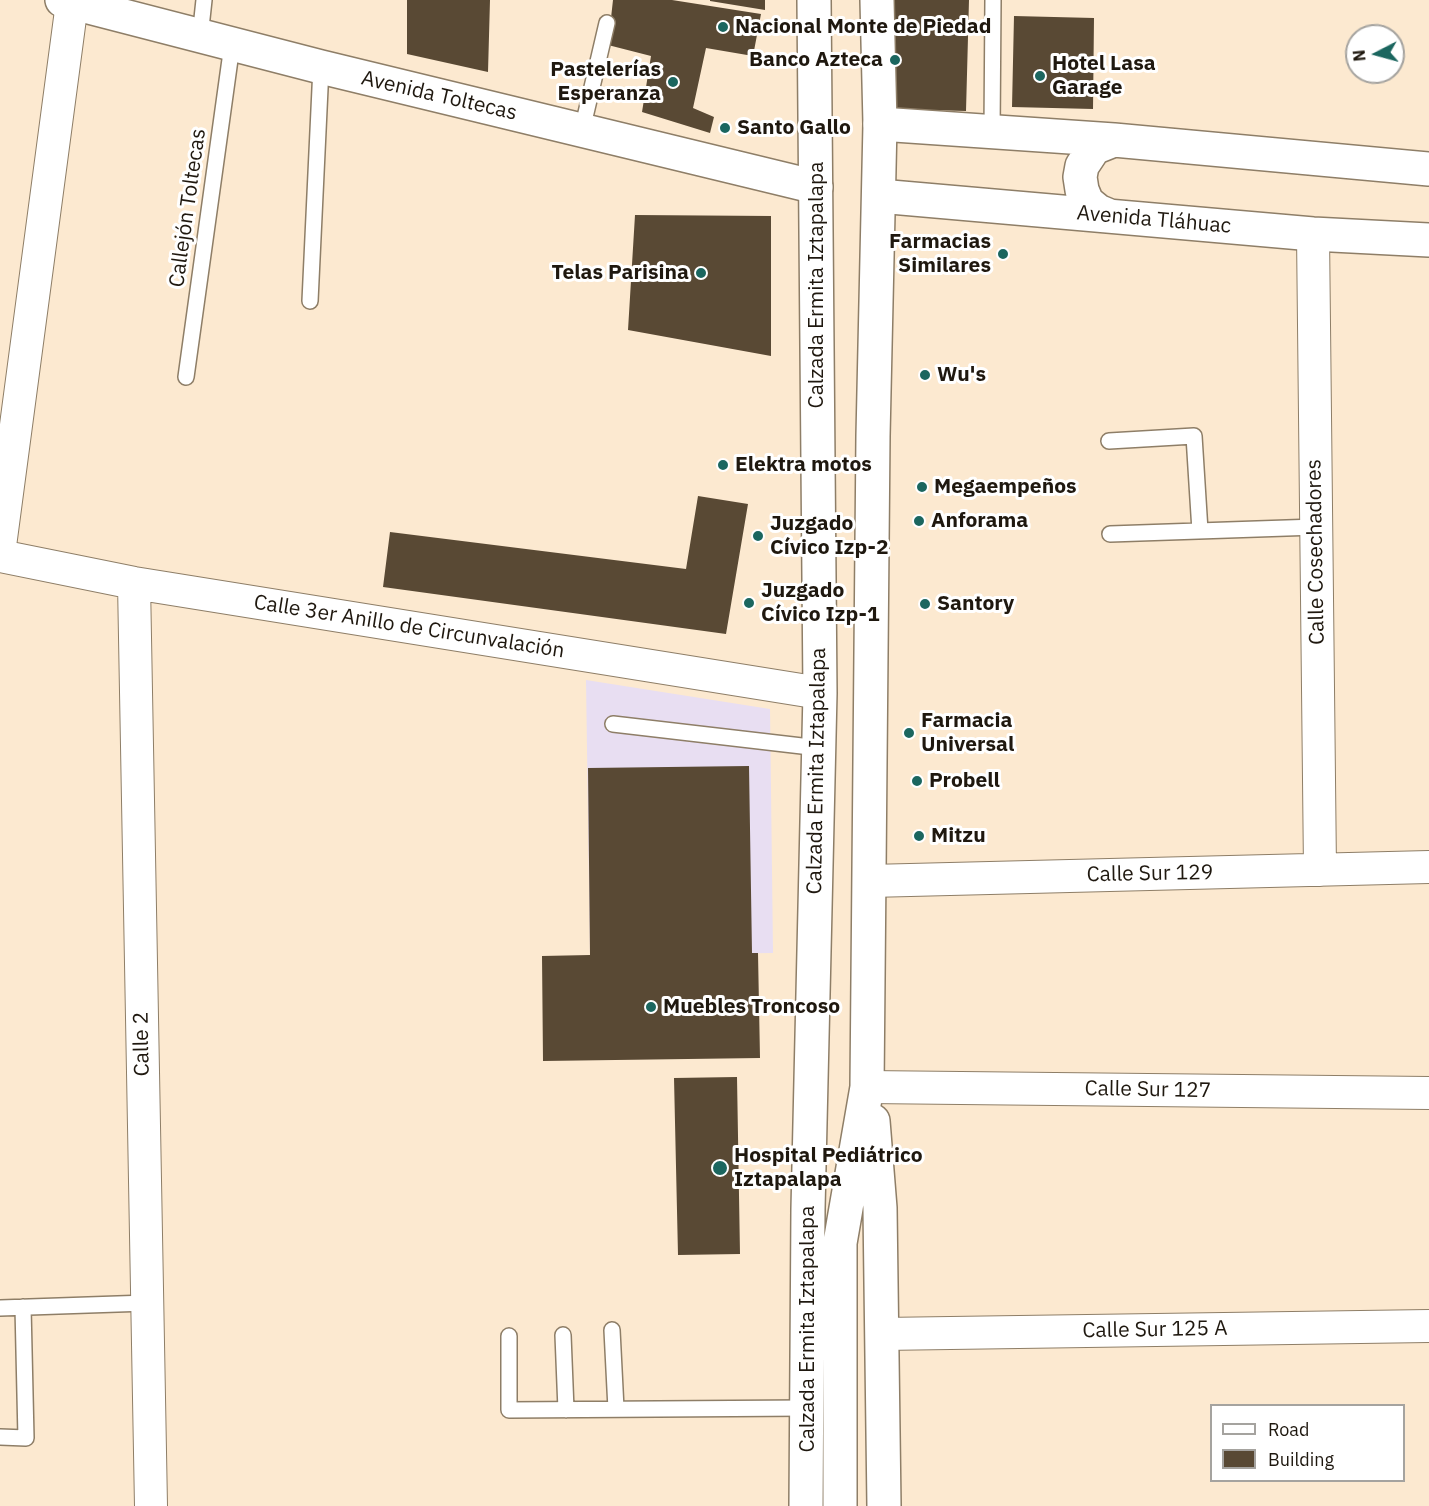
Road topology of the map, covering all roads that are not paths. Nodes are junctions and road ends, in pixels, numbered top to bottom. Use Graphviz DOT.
graph roads {
  1 [pos="204,0"];
  2 [pos="814,0"];
  3 [pos="877,0"];
  4 [pos="993,0"];
  5 [pos="67,1"];
  6 [pos="607,23"];
  7 [pos="200,37"];
  8 [pos="232,45"];
  9 [pos="321,67"];
  10 [pos="880,124"];
  11 [pos="582,130"];
  12 [pos="992,132"];
  13 [pos="1114,140"];
  14 [pos="1429,169"];
  15 [pos="816,187"];
  16 [pos="879,196"];
  17 [pos="1110,216"];
  18 [pos="1313,234"];
  19 [pos="1429,240"];
  20 [pos="310,301"];
  21 [pos="186,377"];
  22 [pos="1109,441"];
  23 [pos="1316,527"];
  24 [pos="1200,531"];
  25 [pos="1110,534"];
  26 [pos="0,546"];
  27 [pos="0,556"];
  28 [pos="134,583"];
  29 [pos="820,693"];
  30 [pos="614,724"];
  31 [pos="819,747"];
  32 [pos="1429,867"];
  33 [pos="1320,870"];
  34 [pos="870,881"];
  35 [pos="867,1087"];
  36 [pos="1429,1093"];
  37 [pos="147,1303"];
  38 [pos="0,1308"];
  39 [pos="23,1308"];
  40 [pos="1429,1326"];
  41 [pos="612,1330"];
  42 [pos="882,1334"];
  43 [pos="563,1335"];
  44 [pos="509,1336"];
  45 [pos="807,1408"];
  46 [pos="616,1409"];
  47 [pos="566,1410"];
  48 [pos="0,1437"];
  49 [pos="151,1506"];
  50 [pos="806,1506"];
  51 [pos="840,1506"];
  52 [pos="884,1506"];
  1 -- 7 [label="lane"];
  2 -- 15 [label="main road, Calzada Ermita Iztapalapa"];
  3 -- 10 [label="main road, Calzada Ermita Iztapalapa"];
  4 -- 12 [label="lane"];
  5 -- 7 [label="main road, Avenida Toltecas"];
  5 -- 26 [label="street"];
  6 -- 11 [label="lane"];
  7 -- 8 [label="main road, Avenida Toltecas"];
  8 -- 9 [label="main road, Avenida Toltecas"];
  8 -- 21 [label="lane, Callejón Toltecas"];
  9 -- 11 [label="main road, Avenida Toltecas"];
  9 -- 20 [label="lane"];
  10 -- 12 [label="main road"];
  10 -- 16 [label="main road, Calzada Ermita Iztapalapa"];
  11 -- 15 [label="main road, Avenida Toltecas"];
  12 -- 13 [label="main road"];
  13 -- 14 [label="main road"];
  13 -- 17 [label="main road"];
  15 -- 29 [label="main road, Calzada Ermita Iztapalapa"];
  16 -- 17 [label="main road, Avenida Tláhuac"];
  16 -- 34 [label="main road, Calzada Ermita Iztapalapa"];
  17 -- 18 [label="main road, Avenida Tláhuac"];
  18 -- 19 [label="main road, Avenida Tláhuac"];
  18 -- 23 [label="street, Calle Cosechadores"];
  22 -- 24 [label="lane"];
  23 -- 24 [label="lane"];
  23 -- 33 [label="street, Calle Cosechadores"];
  24 -- 25 [label="lane"];
  27 -- 28 [label="street, Calle 3er Anillo de Circunvalación"];
  28 -- 29 [label="street, Calle 3er Anillo de Circunvalación"];
  28 -- 37 [label="street, Calle 2"];
  29 -- 31 [label="main road, Calzada Ermita Iztapalapa"];
  30 -- 31 [label="lane"];
  31 -- 45 [label="main road, Calzada Ermita Iztapalapa"];
  32 -- 33 [label="street, Calle Sur 129"];
  33 -- 34 [label="street, Calle Sur 129"];
  34 -- 35 [label="main road, Calzada Ermita Iztapalapa"];
  35 -- 36 [label="street, Calle Sur 127"];
  35 -- 42 [label="main road, Calzada Ermita Iztapalapa"];
  35 -- 51 [label="main road, Calzada Ermita Iztapalapa"];
  37 -- 39 [label="lane"];
  37 -- 49 [label="street, Calle 2"];
  38 -- 39 [label="lane"];
  39 -- 48 [label="lane"];
  40 -- 42 [label="street, Calle Sur 125 A"];
  41 -- 46 [label="lane"];
  42 -- 52 [label="main road, Calzada Ermita Iztapalapa"];
  43 -- 47 [label="lane"];
  44 -- 47 [label="lane"];
  45 -- 46 [label="lane"];
  45 -- 50 [label="main road, Calzada Ermita Iztapalapa"];
  46 -- 47 [label="lane"];
}
